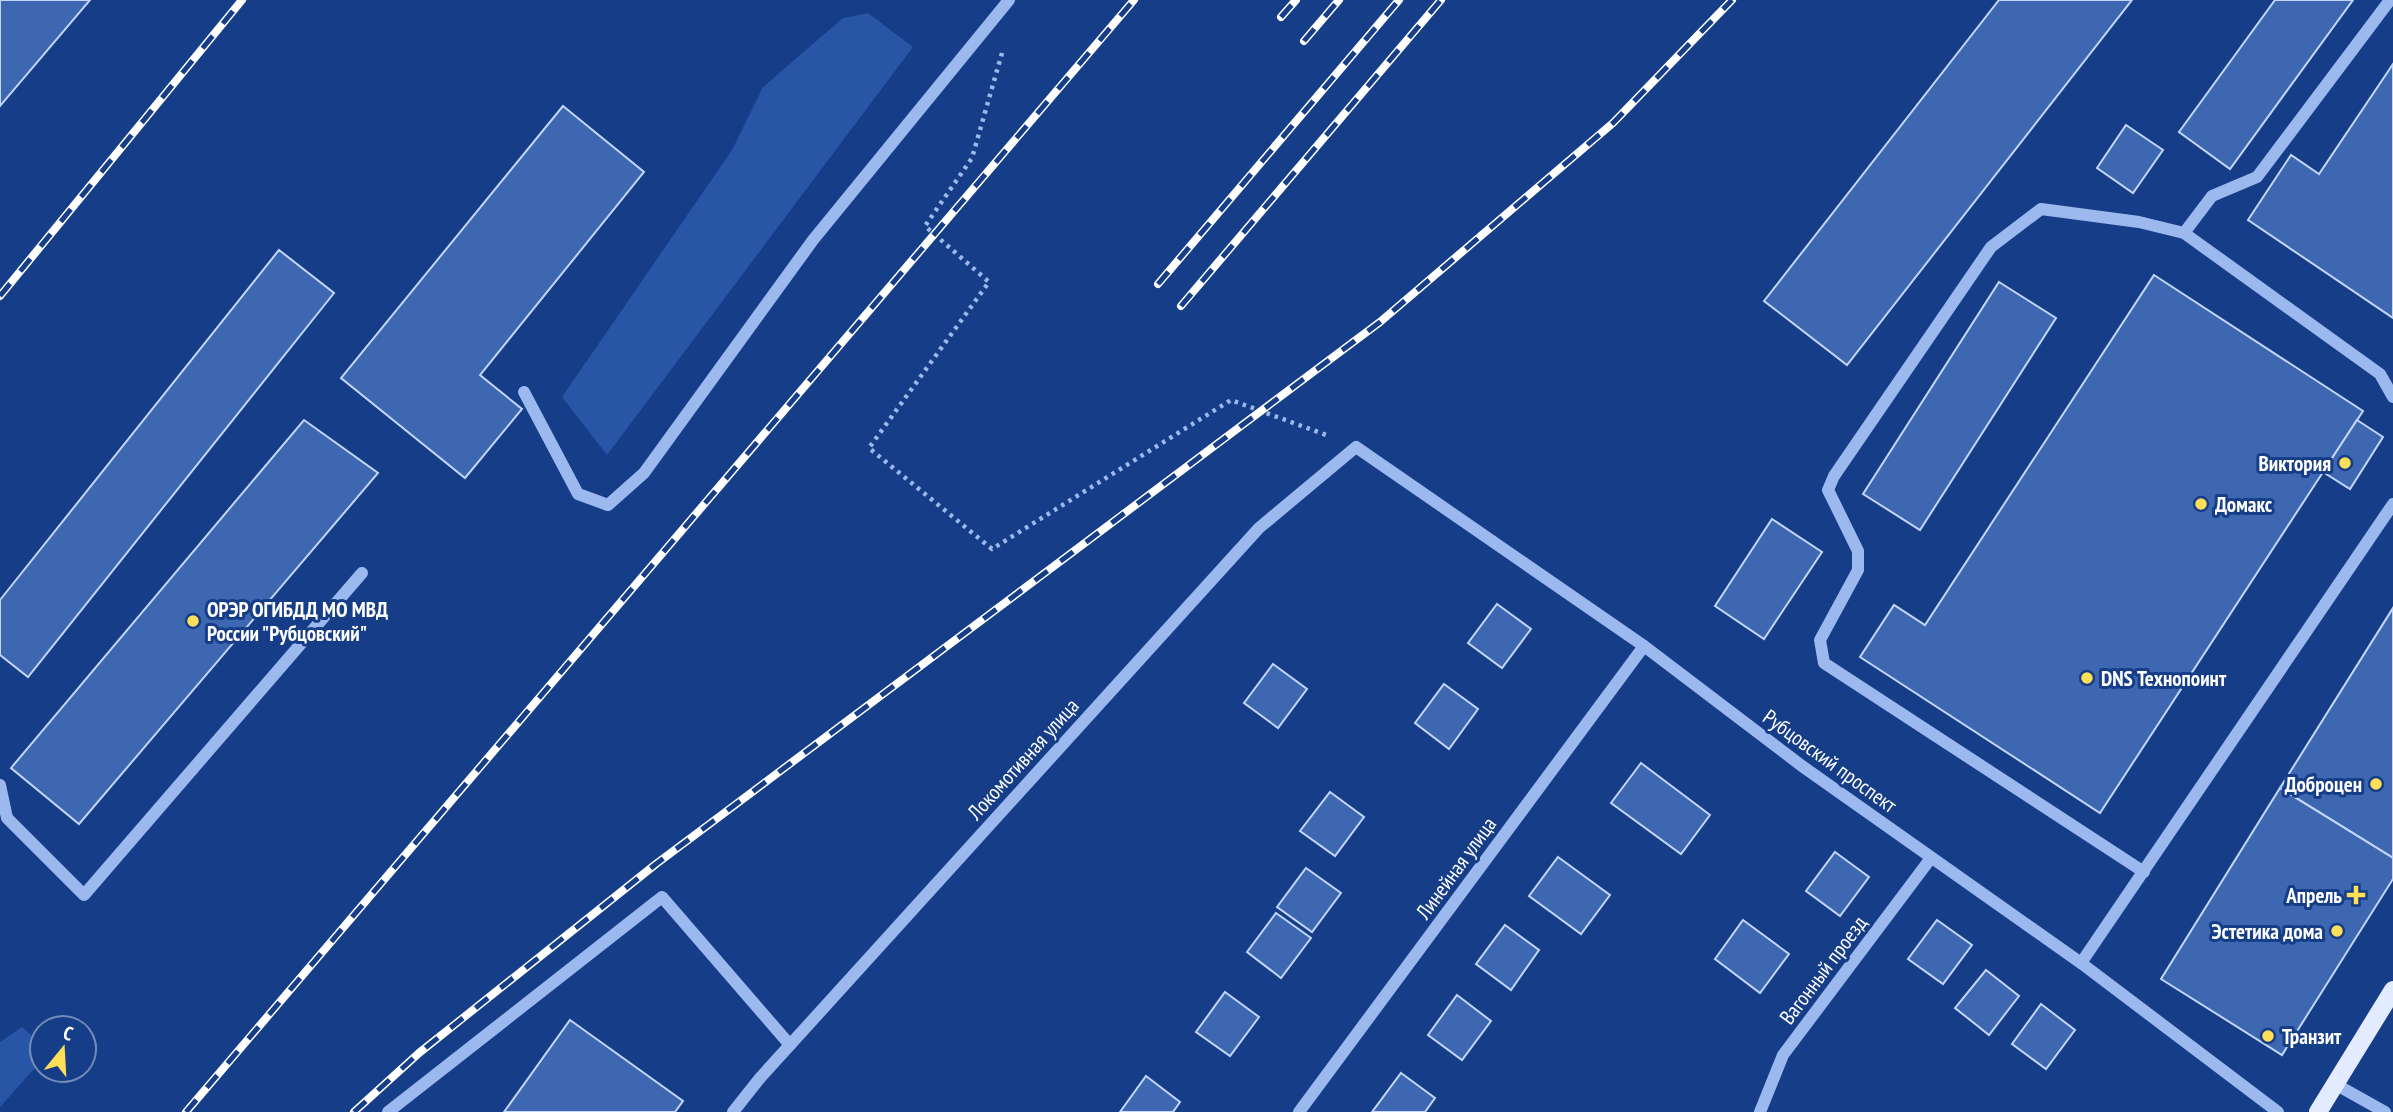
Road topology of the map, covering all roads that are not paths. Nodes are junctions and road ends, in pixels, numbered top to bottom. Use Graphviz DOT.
graph roads {
  1 [pos="1009,0"];
  2 [pos="2390,0"];
  3 [pos="2184,233"];
  4 [pos="524,393"];
  5 [pos="2393,397"];
  6 [pos="1356,447"];
  7 [pos="2393,504"];
  8 [pos="362,573"];
  9 [pos="1644,646"];
  10 [pos="0,785"];
  11 [pos="1931,858"];
  12 [pos="2144,872"];
  13 [pos="2081,963"];
  14 [pos="2393,990"];
  15 [pos="790,1045"];
  16 [pos="2335,1084"];
  17 [pos="388,1112"];
  18 [pos="733,1112"];
  19 [pos="1299,1112"];
  20 [pos="1760,1112"];
  21 [pos="2278,1112"];
  22 [pos="2318,1112"];
  23 [pos="2385,1112"];
  1 -- 4 [label="street"];
  2 -- 3 [label="street"];
  3 -- 5 [label="street"];
  3 -- 12 [label="street"];
  6 -- 9 [label="street, Рубцовский проспект"];
  6 -- 15 [label="street, Локомотивная улица"];
  7 -- 12 [label="street"];
  8 -- 10 [label="street"];
  9 -- 11 [label="street, Рубцовский проспект"];
  9 -- 19 [label="street, Линейная улица"];
  11 -- 13 [label="street, Рубцовский проспект"];
  11 -- 20 [label="street, Вагонный проезд"];
  12 -- 13 [label="street"];
  13 -- 21 [label="street, Рубцовский проспект"];
  14 -- 16 [label="main road"];
  15 -- 17 [label="street"];
  15 -- 18 [label="street, Локомотивная улица"];
  16 -- 22 [label="main road"];
  16 -- 23 [label="street"];
}
